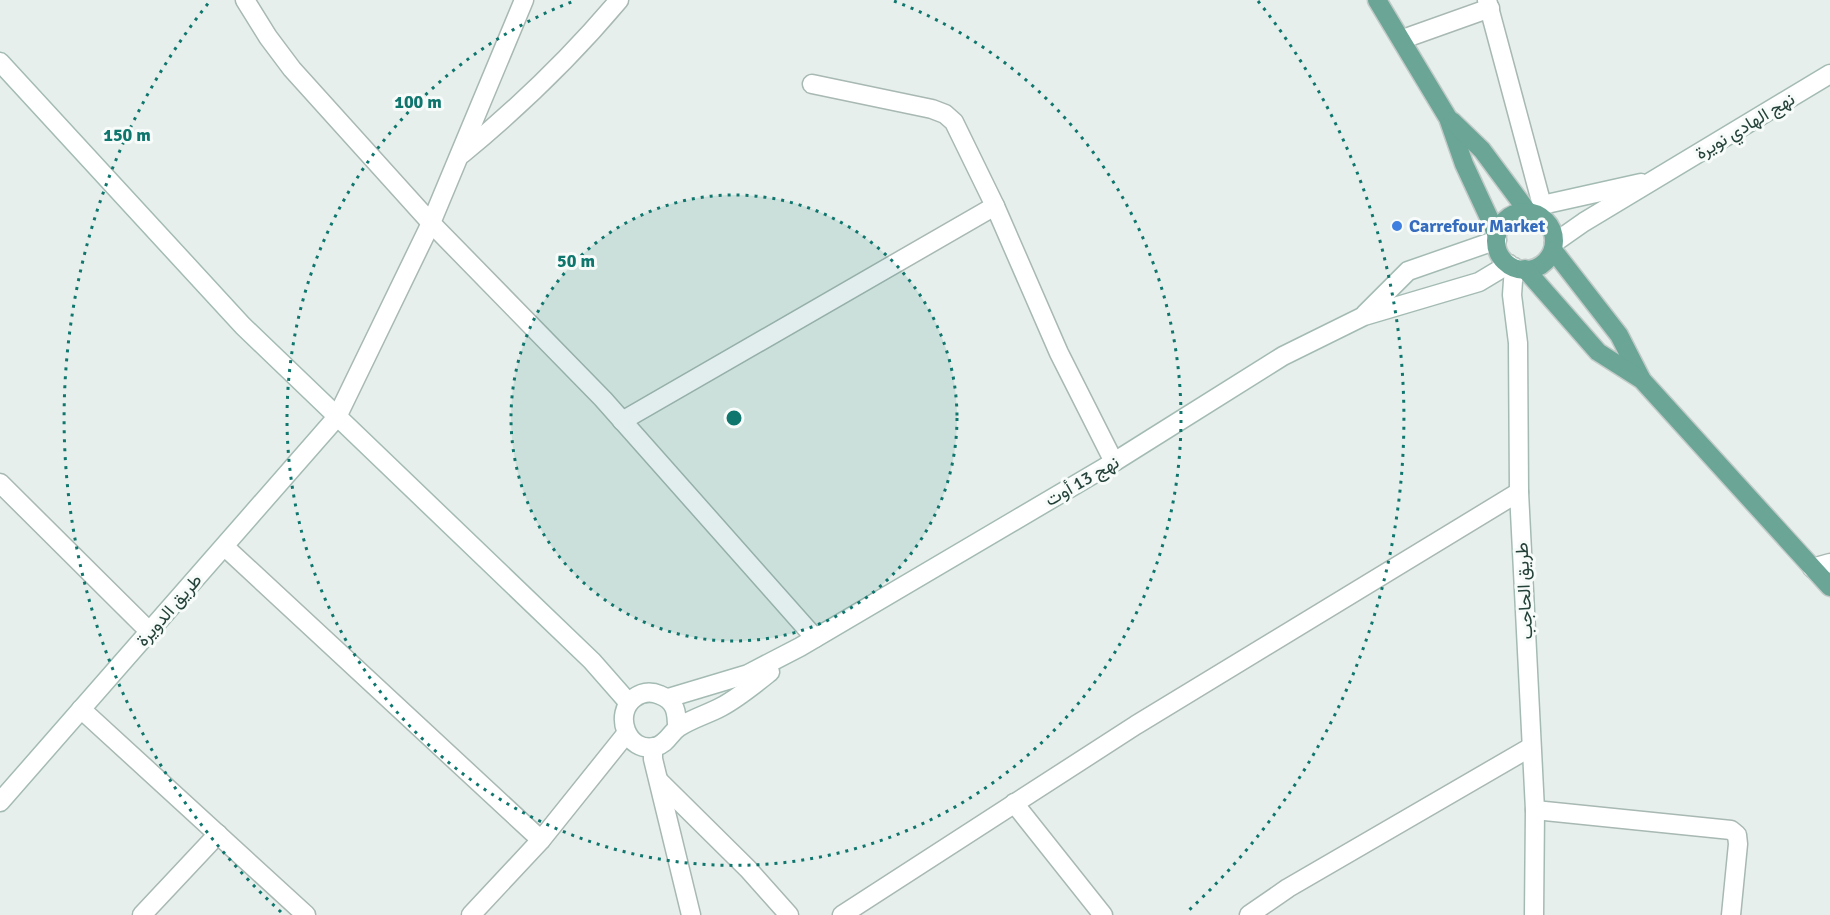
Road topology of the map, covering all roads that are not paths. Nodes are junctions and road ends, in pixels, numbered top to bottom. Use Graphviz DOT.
graph roads {
  1 [pos="245,0"];
  2 [pos="524,0"];
  3 [pos="619,0"];
  4 [pos="1377,0"];
  5 [pos="1489,4"];
  6 [pos="1403,39"];
  7 [pos="3,69"];
  8 [pos="1830,74"];
  9 [pos="812,84"];
  10 [pos="1448,118"];
  11 [pos="459,157"];
  12 [pos="1660,178"];
  13 [pos="995,206"];
  14 [pos="1535,210"];
  15 [pos="431,223"];
  16 [pos="1497,238"];
  17 [pos="1553,246"];
  18 [pos="1516,267"];
  19 [pos="1364,316"];
  20 [pos="1642,380"];
  21 [pos="338,417"];
  22 [pos="622,420"];
  23 [pos="1114,462"];
  24 [pos="0,483"];
  25 [pos="1519,492"];
  26 [pos="225,547"];
  27 [pos="1830,563"];
  28 [pos="1812,568"];
  29 [pos="1830,587"];
  30 [pos="150,632"];
  31 [pos="807,643"];
  32 [pos="668,698"];
  33 [pos="628,702"];
  34 [pos="81,710"];
  35 [pos="677,728"];
  36 [pos="626,734"];
  37 [pos="653,747"];
  38 [pos="1532,747"];
  39 [pos="659,781"];
  40 [pos="0,802"];
  41 [pos="1014,803"];
  42 [pos="1535,810"];
  43 [pos="218,834"];
  44 [pos="541,840"];
  45 [pos="142,915"];
  46 [pos="306,915"];
  47 [pos="471,915"];
  48 [pos="690,915"];
  49 [pos="789,915"];
  50 [pos="842,915"];
  51 [pos="1103,915"];
  52 [pos="1249,915"];
  53 [pos="1534,915"];
  54 [pos="1731,915"];
  1 -- 15 [label="street"];
  2 -- 11 [label="street, طريق الدويرة"];
  3 -- 11 [label="street"];
  4 -- 6 [label="main road"];
  5 -- 6 [label="street"];
  5 -- 14 [label="street"];
  6 -- 10 [label="main road"];
  7 -- 21 [label="street"];
  8 -- 12 [label="street, نهج الهادي نويرة"];
  9 -- 13 [label="street"];
  10 -- 14 [label="main road"];
  10 -- 16 [label="main road"];
  11 -- 15 [label="street, طريق الدويرة"];
  12 -- 14 [label="street, نهج الهادي نويرة"];
  12 -- 17 [label="street, نهج الهادي نويرة"];
  13 -- 22 [label="street"];
  13 -- 23 [label="street"];
  14 -- 16 [label="main road"];
  14 -- 17 [label="main road"];
  15 -- 21 [label="street, طريق الدويرة"];
  15 -- 22 [label="street"];
  16 -- 18 [label="main road"];
  16 -- 19 [label="street, نهج 13 أوت"];
  17 -- 18 [label="main road"];
  17 -- 20 [label="main road"];
  18 -- 19 [label="street, نهج 13 أوت"];
  18 -- 20 [label="main road"];
  18 -- 25 [label="street, طريق الحاجب"];
  19 -- 23 [label="street, نهج 13 أوت"];
  20 -- 28 [label="main road"];
  21 -- 26 [label="street, طريق الدويرة"];
  21 -- 33 [label="street"];
  22 -- 31 [label="street"];
  23 -- 31 [label="street, نهج 13 أوت"];
  24 -- 30 [label="street"];
  25 -- 38 [label="street, طريق الحاجب"];
  25 -- 41 [label="street"];
  26 -- 30 [label="street, طريق الدويرة"];
  26 -- 44 [label="street"];
  27 -- 28 [label="street"];
  28 -- 29 [label="main road"];
  30 -- 34 [label="street, طريق الدويرة"];
  31 -- 32 [label="street, نهج 13 أوت"];
  31 -- 35 [label="street, نهج 13 أوت"];
  32 -- 33 [label="street"];
  32 -- 35 [label="street"];
  33 -- 36 [label="street"];
  34 -- 40 [label="street, طريق الدويرة"];
  34 -- 43 [label="street"];
  35 -- 37 [label="street"];
  36 -- 37 [label="street"];
  36 -- 44 [label="street"];
  37 -- 39 [label="street"];
  38 -- 42 [label="street, طريق الحاجب"];
  38 -- 52 [label="street"];
  39 -- 48 [label="street"];
  39 -- 49 [label="street"];
  41 -- 50 [label="street"];
  41 -- 51 [label="street"];
  42 -- 53 [label="street, طريق الحاجب"];
  42 -- 54 [label="street"];
  43 -- 45 [label="street"];
  43 -- 46 [label="street"];
  44 -- 47 [label="street"];
}
